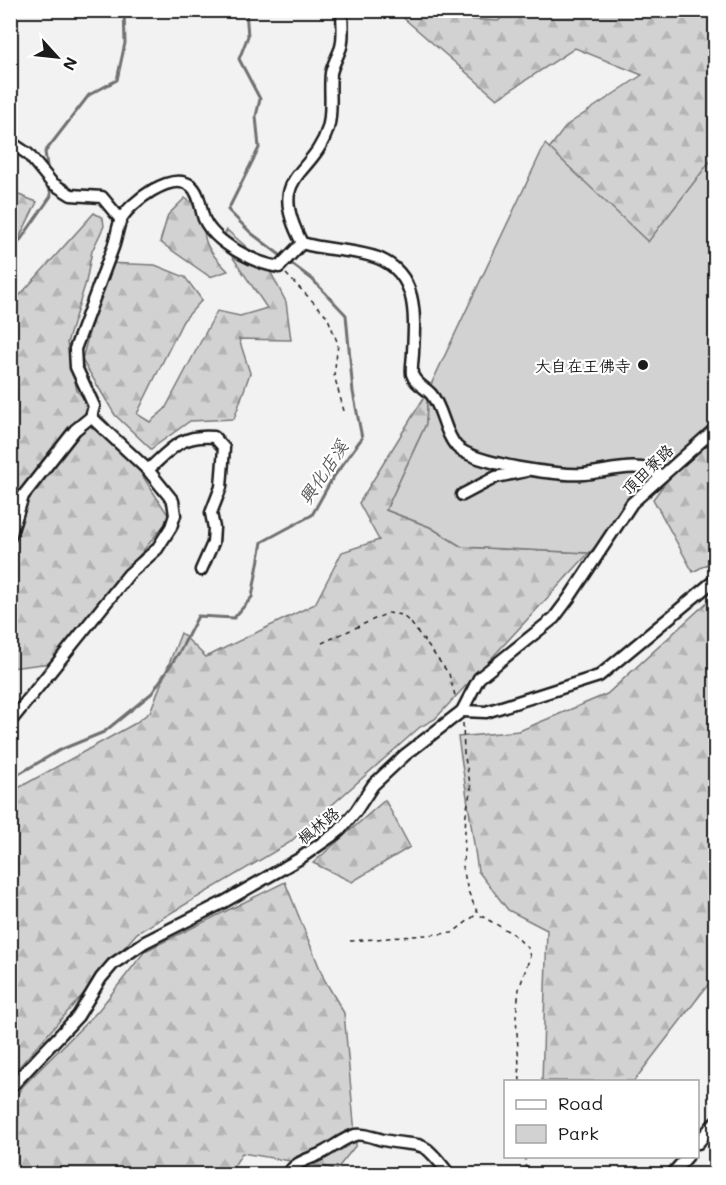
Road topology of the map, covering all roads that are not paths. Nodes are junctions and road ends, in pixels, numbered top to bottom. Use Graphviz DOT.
graph roads {
  1 [pos="342,10"];
  2 [pos="10,142"];
  3 [pos="121,220"];
  4 [pos="302,243"];
  5 [pos="91,417"];
  6 [pos="716,428"];
  7 [pos="148,470"];
  8 [pos="532,470"];
  9 [pos="660,475"];
  10 [pos="462,495"];
  11 [pos="10,537"];
  12 [pos="606,540"];
  13 [pos="201,570"];
  14 [pos="716,579"];
  15 [pos="462,711"];
  16 [pos="10,722"];
  17 [pos="10,1088"];
  18 [pos="716,1121"];
  19 [pos="699,1142"];
  20 [pos="686,1158"];
  21 [pos="288,1174"];
  22 [pos="449,1174"];
  23 [pos="672,1174"];
  1 -- 4 [label="street"];
  2 -- 3 [label="street"];
  3 -- 4 [label="street"];
  3 -- 5 [label="street"];
  4 -- 8 [label="street"];
  5 -- 7 [label="street"];
  5 -- 11 [label="street"];
  6 -- 9 [label="street, 頂田寮路"];
  7 -- 13 [label="street"];
  7 -- 16 [label="street"];
  8 -- 9 [label="street"];
  8 -- 10 [label="street"];
  9 -- 12 [label="street, 頂田寮路"];
  12 -- 15 [label="street, 楓林路"];
  14 -- 15 [label="street"];
  15 -- 17 [label="street, 楓林路"];
  18 -- 19 [label="street"];
  20 -- 23 [label="street"];
  21 -- 22 [label="street"];
}
